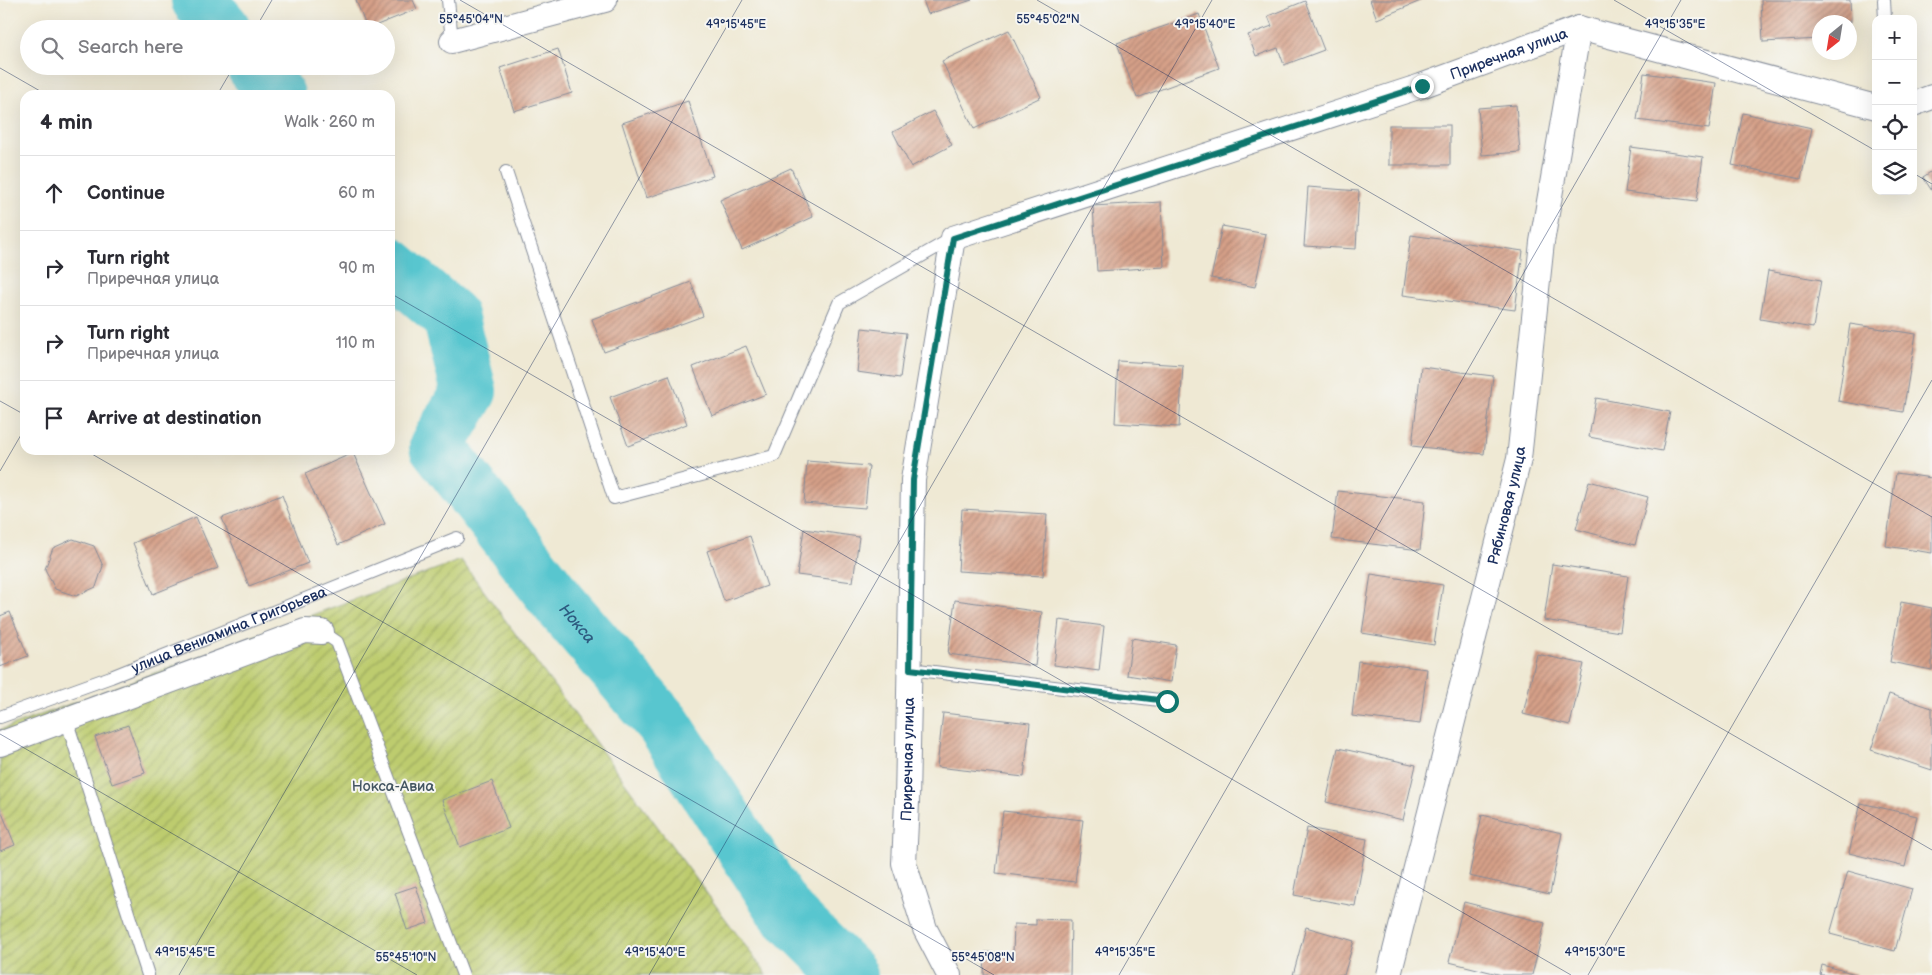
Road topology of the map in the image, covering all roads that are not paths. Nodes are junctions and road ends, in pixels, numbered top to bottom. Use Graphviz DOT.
graph roads {
  1 [pos="448,0"];
  2 [pos="605,0"];
  3 [pos="1884,0"];
  4 [pos="1885,15"];
  5 [pos="1579,28"];
  6 [pos="452,41"];
  7 [pos="1932,97"];
  8 [pos="1917,103"];
  9 [pos="1872,106"];
  10 [pos="506,172"];
  11 [pos="953,238"];
  12 [pos="457,538"];
  13 [pos="322,632"];
  14 [pos="910,669"];
  15 [pos="1167,701"];
  16 [pos="0,717"];
  17 [pos="66,719"];
  18 [pos="0,744"];
  19 [pos="148,975"];
  20 [pos="463,975"];
  21 [pos="949,975"];
  22 [pos="1389,975"];
  1 -- 6 [label="lane"];
  2 -- 6 [label="street"];
  3 -- 4 [label="lane"];
  5 -- 9 [label="street"];
  5 -- 11 [label="street, Приречная улица"];
  5 -- 22 [label="street, Рябиновая улица"];
  7 -- 8 [label="street"];
  10 -- 11 [label="lane"];
  11 -- 14 [label="street, Приречная улица"];
  12 -- 16 [label="lane, улица Вениамина Григорьева"];
  13 -- 17 [label="street"];
  13 -- 20 [label="lane"];
  14 -- 15 [label="lane"];
  14 -- 21 [label="street, Приречная улица"];
  17 -- 18 [label="street"];
  17 -- 19 [label="lane"];
}
